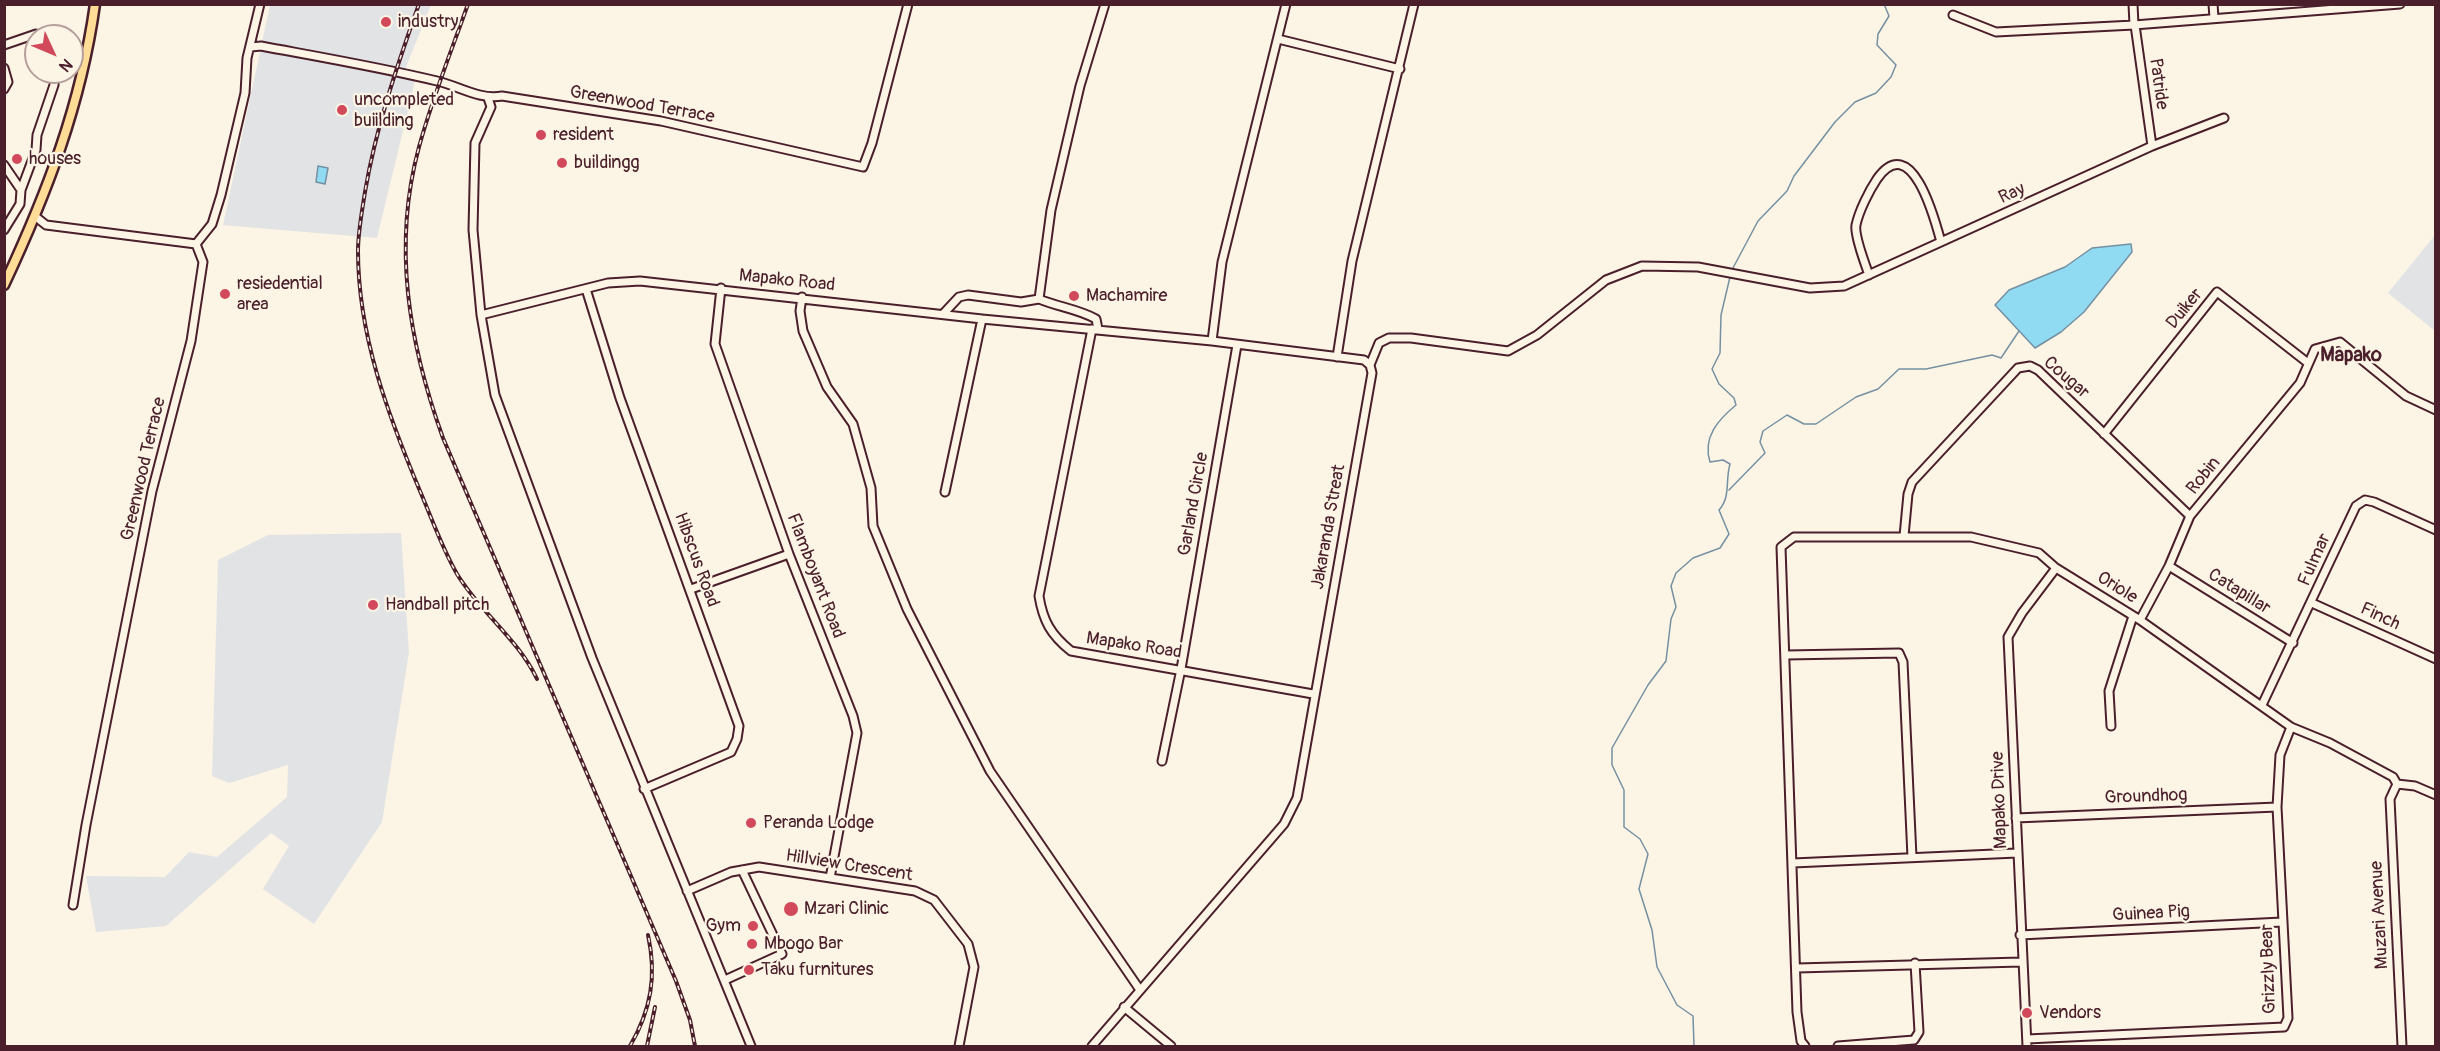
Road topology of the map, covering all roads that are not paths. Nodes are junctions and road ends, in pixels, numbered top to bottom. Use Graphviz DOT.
graph roads {
  1 [pos="95,4"];
  2 [pos="260,4"];
  3 [pos="908,4"];
  4 [pos="1105,4"];
  5 [pos="1286,4"];
  6 [pos="1414,4"];
  7 [pos="2133,4"];
  8 [pos="2213,4"];
  9 [pos="2400,4"];
  10 [pos="2341,6"];
  11 [pos="1953,15"];
  12 [pos="2214,18"];
  13 [pos="2134,25"];
  14 [pos="24,37"];
  15 [pos="1278,39"];
  16 [pos="4,45"];
  17 [pos="251,47"];
  18 [pos="4,68"];
  19 [pos="1400,69"];
  20 [pos="54,84"];
  21 [pos="4,89"];
  22 [pos="488,98"];
  23 [pos="2224,118"];
  24 [pos="2152,146"];
  25 [pos="4,165"];
  26 [pos="21,190"];
  27 [pos="36,218"];
  28 [pos="4,230"];
  29 [pos="1941,242"];
  30 [pos="196,244"];
  31 [pos="1869,275"];
  32 [pos="4,285"];
  33 [pos="721,288"];
  34 [pos="586,289"];
  35 [pos="802,297"];
  36 [pos="1039,299"];
  37 [pos="944,313"];
  38 [pos="481,315"];
  39 [pos="982,319"];
  40 [pos="1095,329"];
  41 [pos="1212,341"];
  42 [pos="1237,345"];
  43 [pos="1337,357"];
  44 [pos="2308,363"];
  45 [pos="1370,365"];
  46 [pos="2436,410"];
  47 [pos="2104,434"];
  48 [pos="945,492"];
  49 [pos="2190,516"];
  50 [pos="2436,530"];
  51 [pos="1904,536"];
  52 [pos="789,554"];
  53 [pos="2169,566"];
  54 [pos="2056,568"];
  55 [pos="691,589"];
  56 [pos="2312,603"];
  57 [pos="2137,618"];
  58 [pos="2293,642"];
  59 [pos="1786,655"];
  60 [pos="2436,659"];
  61 [pos="1180,669"];
  62 [pos="1313,694"];
  63 [pos="2262,705"];
  64 [pos="2111,726"];
  65 [pos="2291,727"];
  66 [pos="1162,761"];
  67 [pos="2397,784"];
  68 [pos="644,789"];
  69 [pos="2436,795"];
  70 [pos="2277,807"];
  71 [pos="2016,818"];
  72 [pos="2018,853"];
  73 [pos="1912,857"];
  74 [pos="1793,863"];
  75 [pos="742,870"];
  76 [pos="830,878"];
  77 [pos="687,891"];
  78 [pos="73,905"];
  79 [pos="2282,922"];
  80 [pos="2020,935"];
  81 [pos="2021,962"];
  82 [pos="1915,963"];
  83 [pos="1797,968"];
  84 [pos="725,980"];
  85 [pos="1140,990"];
  86 [pos="1124,1007"];
  87 [pos="2027,1043"];
  88 [pos="751,1047"];
  89 [pos="959,1047"];
  90 [pos="1092,1047"];
  91 [pos="1171,1047"];
  92 [pos="1805,1047"];
  93 [pos="1838,1047"];
  94 [pos="2402,1047"];
  1 -- 27 [label="main road"];
  2 -- 17 [label="street"];
  3 -- 22 [label="street, Greenwood Terrace"];
  4 -- 36 [label="street"];
  5 -- 15 [label="street"];
  6 -- 19 [label="street"];
  7 -- 13 [label="street, Patride"];
  8 -- 12 [label="street"];
  9 -- 10 [label="street"];
  10 -- 12 [label="street"];
  11 -- 13 [label="street"];
  12 -- 13 [label="street"];
  13 -- 24 [label="street, Patride"];
  14 -- 16 [label="street"];
  15 -- 19 [label="street"];
  15 -- 41 [label="street"];
  17 -- 22 [label="street, Greenwood Terrace"];
  17 -- 30 [label="street"];
  18 -- 21 [label="street"];
  19 -- 43 [label="street"];
  20 -- 26 [label="street"];
  22 -- 38 [label="street"];
  23 -- 24 [label="street, Ray"];
  24 -- 29 [label="street, Ray"];
  25 -- 26 [label="street"];
  26 -- 28 [label="street"];
  27 -- 30 [label="street"];
  27 -- 32 [label="main road"];
  29 -- 31 [label="street, Ray"];
  29 -- 31 [label="street"];
  30 -- 78 [label="street, Greenwood Terrace"];
  31 -- 45 [label="street, Ray"];
  33 -- 34 [label="street, Mapako Road"];
  33 -- 35 [label="street, Mapako Road"];
  33 -- 52 [label="street, Flamboyant Road"];
  34 -- 38 [label="street, Mapako Road"];
  34 -- 55 [label="street, Hibscus Road"];
  35 -- 37 [label="street, Mapako Road"];
  35 -- 85 [label="street"];
  36 -- 37 [label="street"];
  36 -- 40 [label="street"];
  37 -- 39 [label="street, Mapako Road"];
  38 -- 68 [label="street"];
  39 -- 40 [label="street, Mapako Road"];
  39 -- 48 [label="street"];
  40 -- 41 [label="street, Mapako Road"];
  40 -- 61 [label="street, Mapako Road"];
  41 -- 42 [label="street, Mapako Road"];
  42 -- 43 [label="street, Mapako Road"];
  42 -- 61 [label="street, Garland Circle"];
  43 -- 45 [label="street, Mapako Road"];
  44 -- 46 [label="street"];
  44 -- 47 [label="street, Duiker"];
  44 -- 49 [label="street, Robin"];
  45 -- 62 [label="street, Jakaranda Streat"];
  47 -- 49 [label="street, Cougar"];
  47 -- 51 [label="street, Cougar"];
  49 -- 53 [label="street, Robin"];
  50 -- 56 [label="street, Fulmar"];
  51 -- 54 [label="street, Oriole"];
  51 -- 59 [label="street, Oriole"];
  52 -- 55 [label="street"];
  52 -- 76 [label="street, Flamboyant Road"];
  53 -- 57 [label="street, Robin"];
  53 -- 58 [label="street, Catapillar"];
  54 -- 57 [label="street, Oriole"];
  54 -- 71 [label="street, Mapako Drive"];
  55 -- 68 [label="street, Hibscus Road"];
  56 -- 58 [label="street, Fulmar"];
  56 -- 60 [label="street, Finch"];
  57 -- 63 [label="street, Oriole"];
  57 -- 64 [label="street, Robin"];
  58 -- 63 [label="street, Fulmar"];
  59 -- 73 [label="street"];
  59 -- 74 [label="street"];
  61 -- 62 [label="street, Mapako Road"];
  61 -- 66 [label="street, Garland Circle"];
  62 -- 85 [label="street, Jakaranda Streat"];
  63 -- 65 [label="street, Oriole"];
  65 -- 67 [label="street, Oriole"];
  65 -- 70 [label="street, Grizzly Bear"];
  67 -- 69 [label="street"];
  67 -- 94 [label="street, Muzari Avenue"];
  68 -- 77 [label="street"];
  70 -- 71 [label="street, Groundhog"];
  70 -- 79 [label="street, Grizzly Bear"];
  71 -- 72 [label="street, Mapako Drive"];
  72 -- 73 [label="street"];
  72 -- 80 [label="street, Mapako Drive"];
  73 -- 74 [label="street"];
  74 -- 83 [label="street"];
  75 -- 76 [label="street, Hillview Crescent"];
  75 -- 77 [label="street, Hillview Crescent"];
  75 -- 84 [label="street"];
  76 -- 89 [label="street, Hillview Crescent"];
  77 -- 84 [label="street"];
  79 -- 80 [label="street, Guinea Pig"];
  79 -- 87 [label="street, Grizzly Bear"];
  80 -- 81 [label="street, Mapako Drive"];
  81 -- 82 [label="street"];
  81 -- 87 [label="street, Mapako Drive"];
  82 -- 83 [label="street"];
  82 -- 93 [label="street"];
  83 -- 92 [label="street"];
  84 -- 88 [label="street"];
  85 -- 86 [label="street, Jakaranda Streat"];
  86 -- 90 [label="street, Jakaranda Streat"];
  86 -- 91 [label="street"];
}
